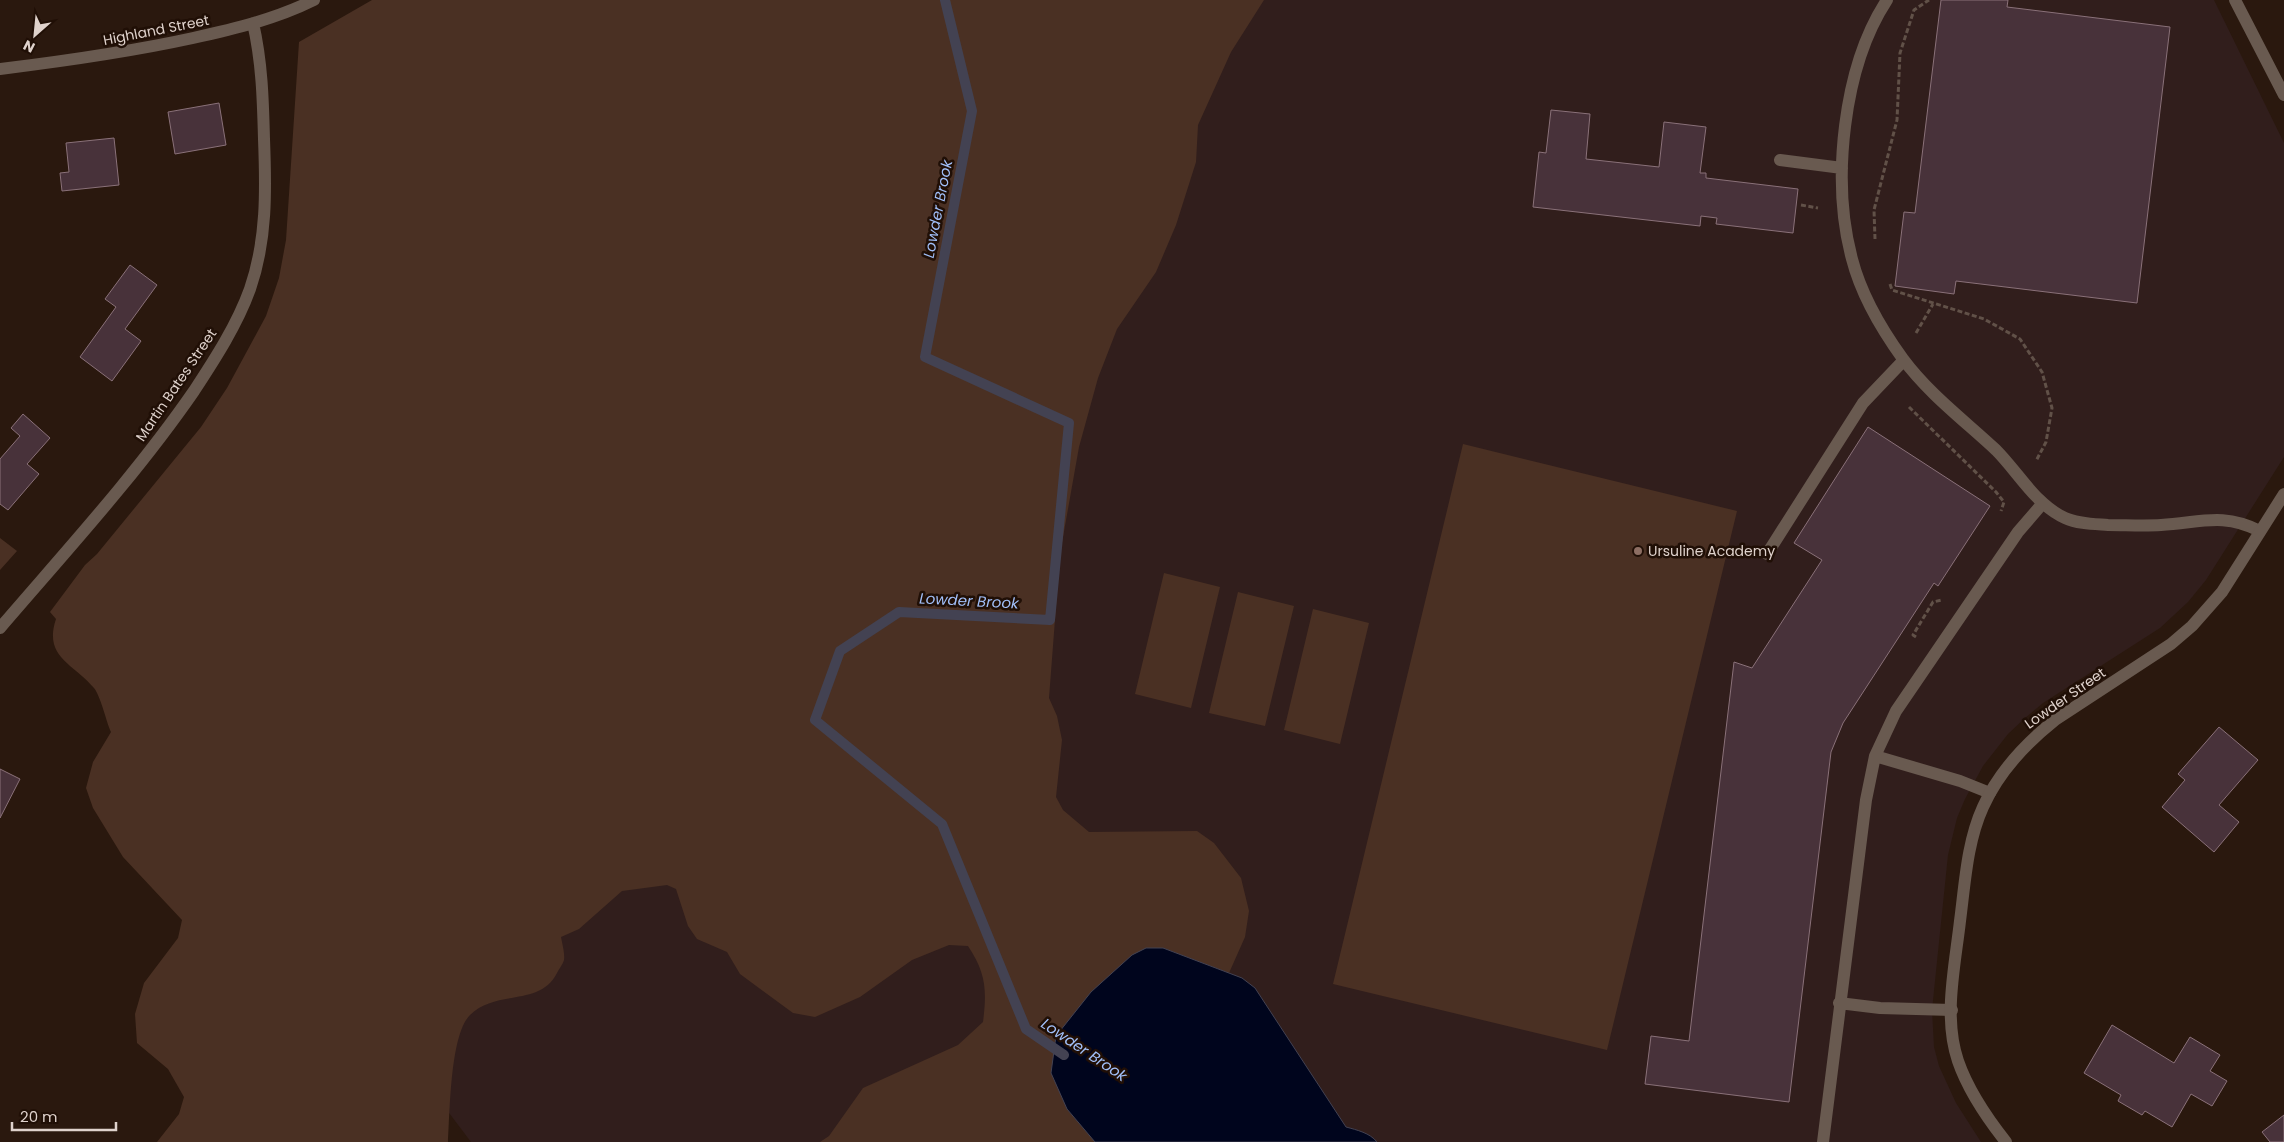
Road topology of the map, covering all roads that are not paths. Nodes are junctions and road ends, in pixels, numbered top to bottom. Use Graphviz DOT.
graph roads {
  1 [pos="314,0"];
  2 [pos="1887,0"];
  3 [pos="2235,0"];
  4 [pos="253,23"];
  5 [pos="0,69"];
  6 [pos="2284,96"];
  7 [pos="1780,160"];
  8 [pos="1842,168"];
  9 [pos="1904,360"];
  10 [pos="2284,494"];
  11 [pos="2043,504"];
  12 [pos="2260,531"];
  13 [pos="1767,554"];
  14 [pos="0,628"];
  15 [pos="1875,756"];
  16 [pos="1990,793"];
  17 [pos="1839,1003"];
  18 [pos="1952,1010"];
  19 [pos="1823,1142"];
  20 [pos="2006,1142"];
  1 -- 4 [label="street, Highland Street"];
  2 -- 8 [label="street"];
  3 -- 6 [label="street"];
  4 -- 5 [label="street, Highland Street"];
  4 -- 14 [label="street, Martin Bates Street"];
  7 -- 8 [label="street"];
  8 -- 9 [label="street"];
  9 -- 11 [label="street"];
  9 -- 13 [label="street"];
  10 -- 12 [label="street, Lowder Street"];
  11 -- 12 [label="street"];
  11 -- 15 [label="street"];
  12 -- 16 [label="street, Lowder Street"];
  15 -- 16 [label="street"];
  15 -- 17 [label="street"];
  16 -- 18 [label="street, Lowder Street"];
  17 -- 18 [label="street"];
  17 -- 19 [label="street"];
  18 -- 20 [label="street, Lowder Street"];
}
